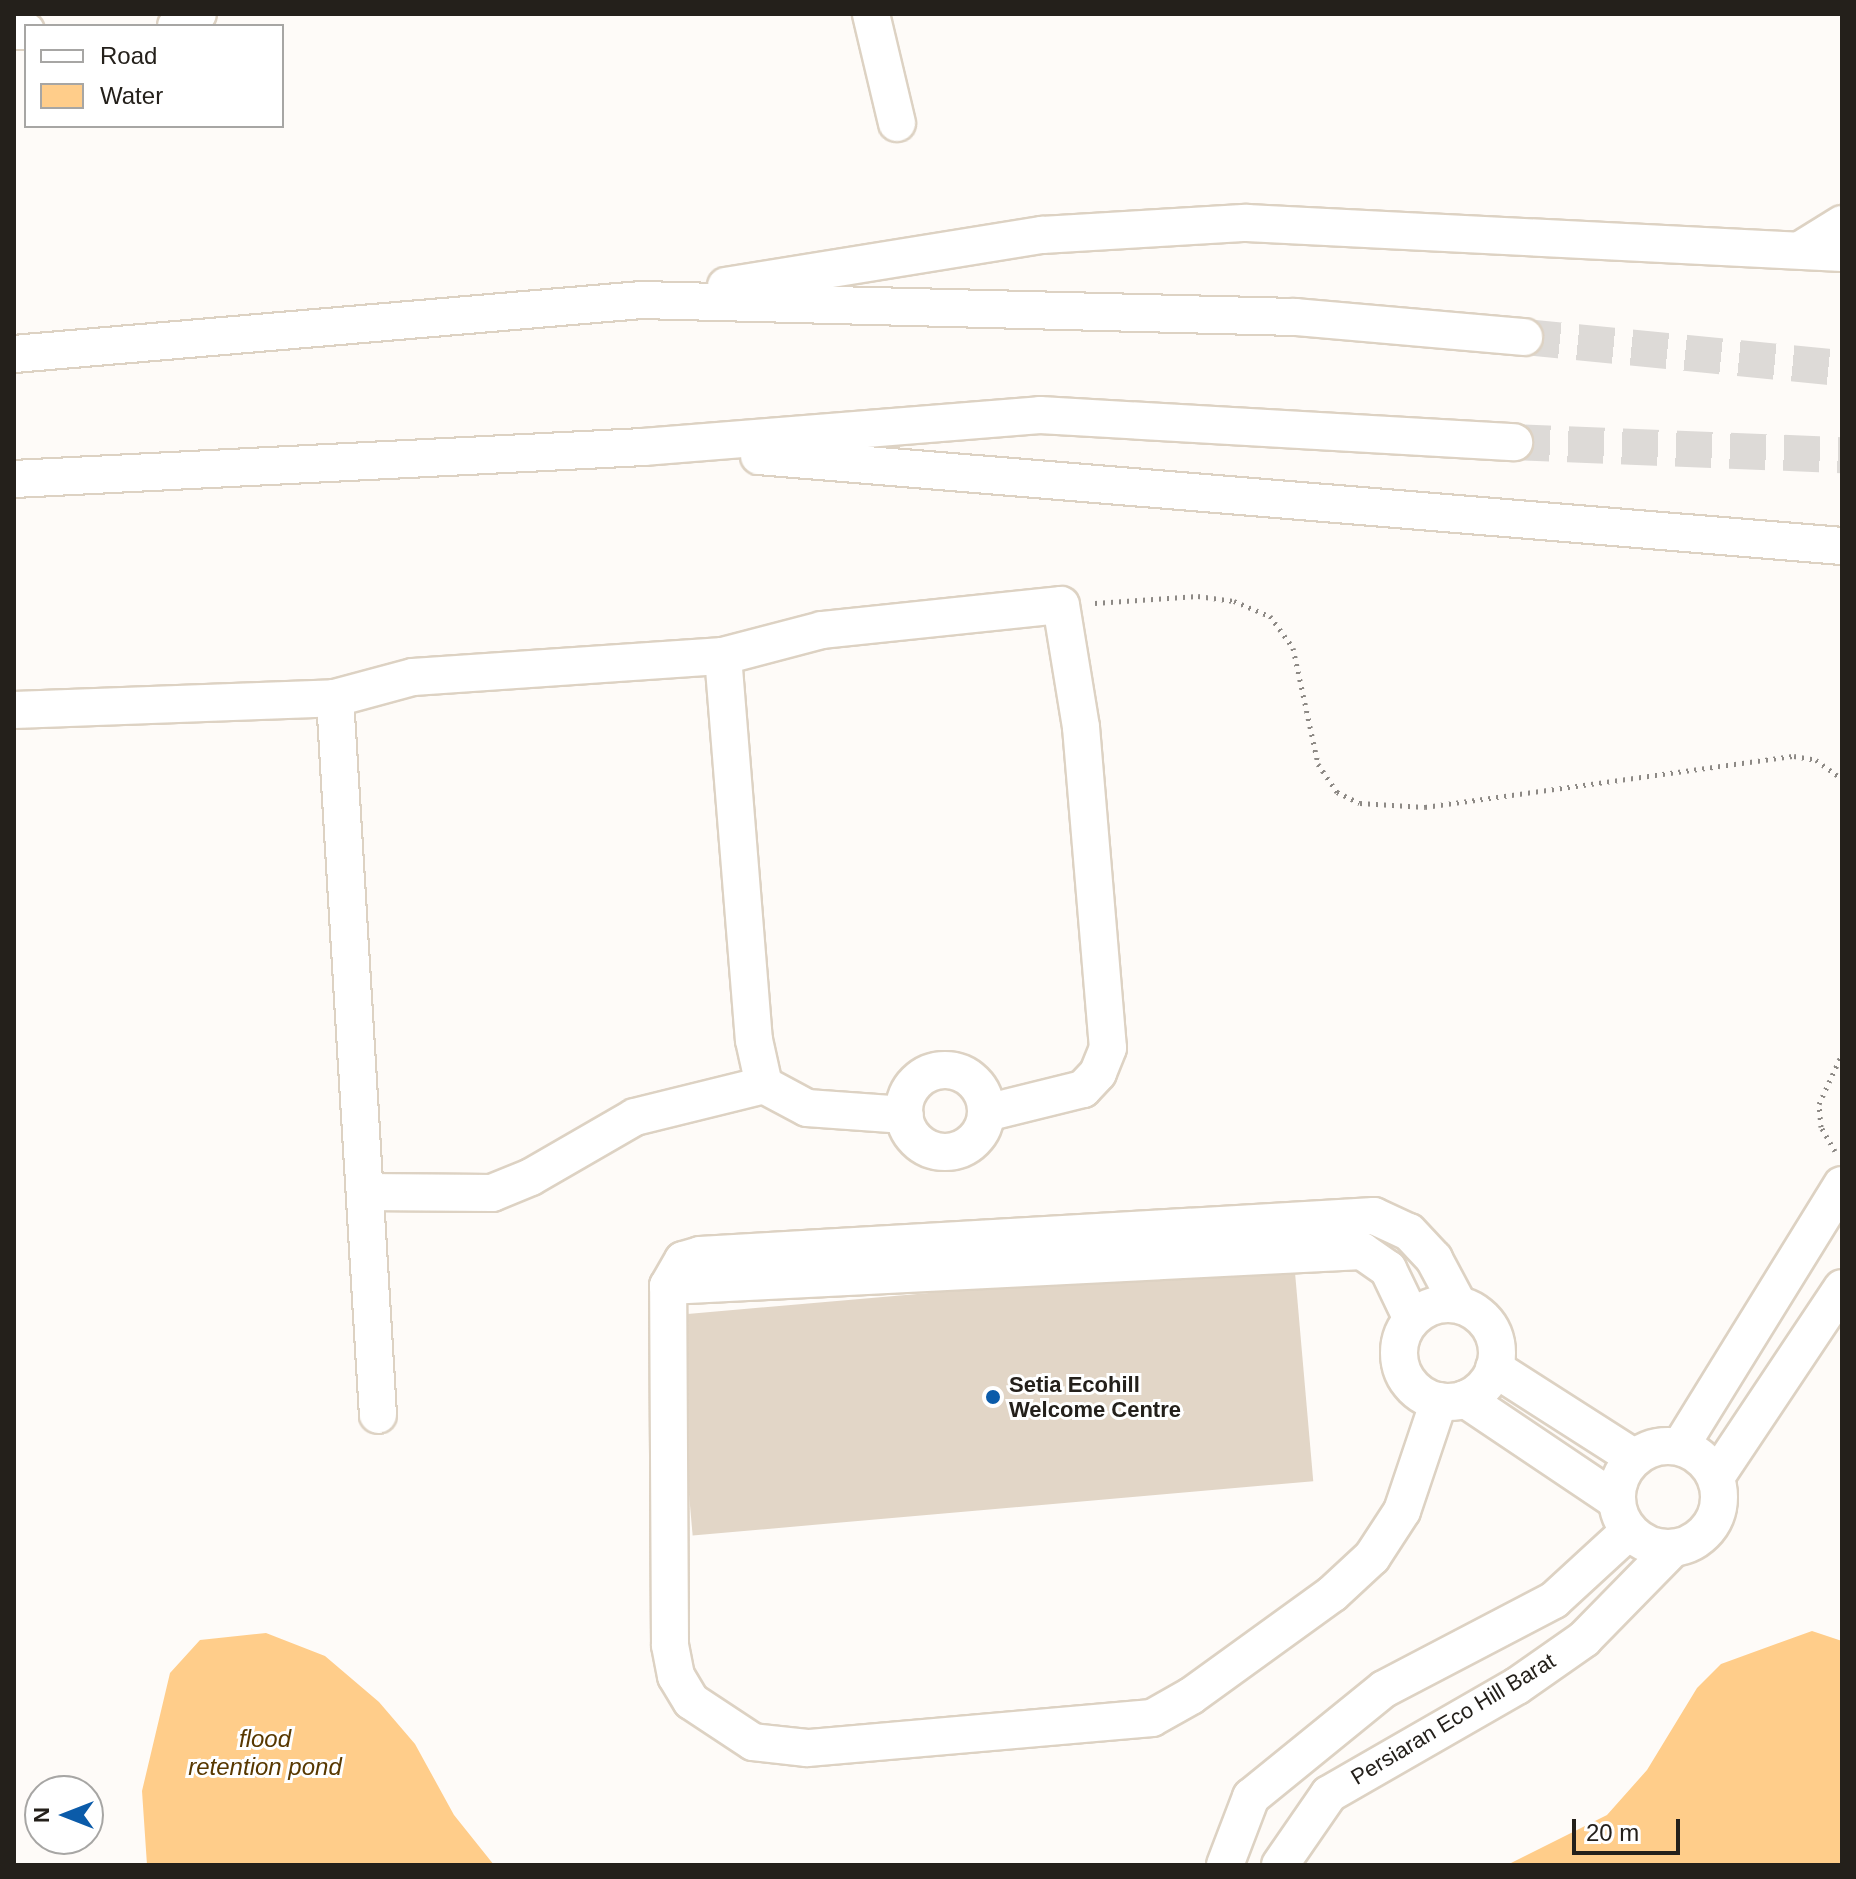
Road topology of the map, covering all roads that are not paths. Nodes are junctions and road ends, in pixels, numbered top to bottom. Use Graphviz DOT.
graph roads {
  1 [pos="198,14"];
  2 [pos="871,14"];
  3 [pos="180,24"];
  4 [pos="897,123"];
  5 [pos="1842,224"];
  6 [pos="1800,250"];
  7 [pos="1842,253"];
  8 [pos="641,300"];
  9 [pos="1524,337"];
  10 [pos="14,354"];
  11 [pos="1514,442"];
  12 [pos="643,447"];
  13 [pos="14,479"];
  14 [pos="1842,546"];
  15 [pos="723,656"];
  16 [pos="335,698"];
  17 [pos="14,710"];
  18 [pos="764,1085"];
  19 [pos="986,1113"];
  20 [pos="905,1115"];
  21 [pos="1842,1185"];
  22 [pos="365,1192"];
  23 [pos="668,1286"];
  24 [pos="1842,1288"];
  25 [pos="1458,1304"];
  26 [pos="1412,1319"];
  27 [pos="1494,1368"];
  28 [pos="1452,1400"];
  29 [pos="378,1415"];
  30 [pos="1680,1447"];
  31 [pos="1635,1458"];
  32 [pos="1716,1477"];
  33 [pos="1623,1516"];
  34 [pos="1672,1549"];
  35 [pos="1225,1865"];
  36 [pos="1280,1865"];
  1 -- 3 [label="street"];
  2 -- 4 [label="street"];
  5 -- 6 [label="street"];
  6 -- 7 [label="street"];
  6 -- 8 [label="street"];
  8 -- 9 [label="street"];
  8 -- 10 [label="street"];
  11 -- 12 [label="street"];
  12 -- 13 [label="street"];
  12 -- 14 [label="street"];
  15 -- 16 [label="street"];
  15 -- 18 [label="street"];
  15 -- 19 [label="street"];
  16 -- 17 [label="street"];
  16 -- 22 [label="street"];
  18 -- 20 [label="street"];
  18 -- 22 [label="street"];
  19 -- 20 [label="street"];
  19 -- 20 [label="street"];
  21 -- 30 [label="street"];
  22 -- 29 [label="street"];
  23 -- 25 [label="street"];
  23 -- 26 [label="street"];
  23 -- 28 [label="street"];
  24 -- 32 [label="street"];
  25 -- 26 [label="street"];
  25 -- 27 [label="street"];
  26 -- 28 [label="street"];
  27 -- 28 [label="street"];
  27 -- 31 [label="street"];
  28 -- 33 [label="street"];
  30 -- 31 [label="street"];
  30 -- 32 [label="street"];
  31 -- 33 [label="street"];
  32 -- 34 [label="street, Persiaran Eco Hill Barat"];
  33 -- 34 [label="street"];
  33 -- 35 [label="street"];
  34 -- 36 [label="street, Persiaran Eco Hill Barat"];
}
